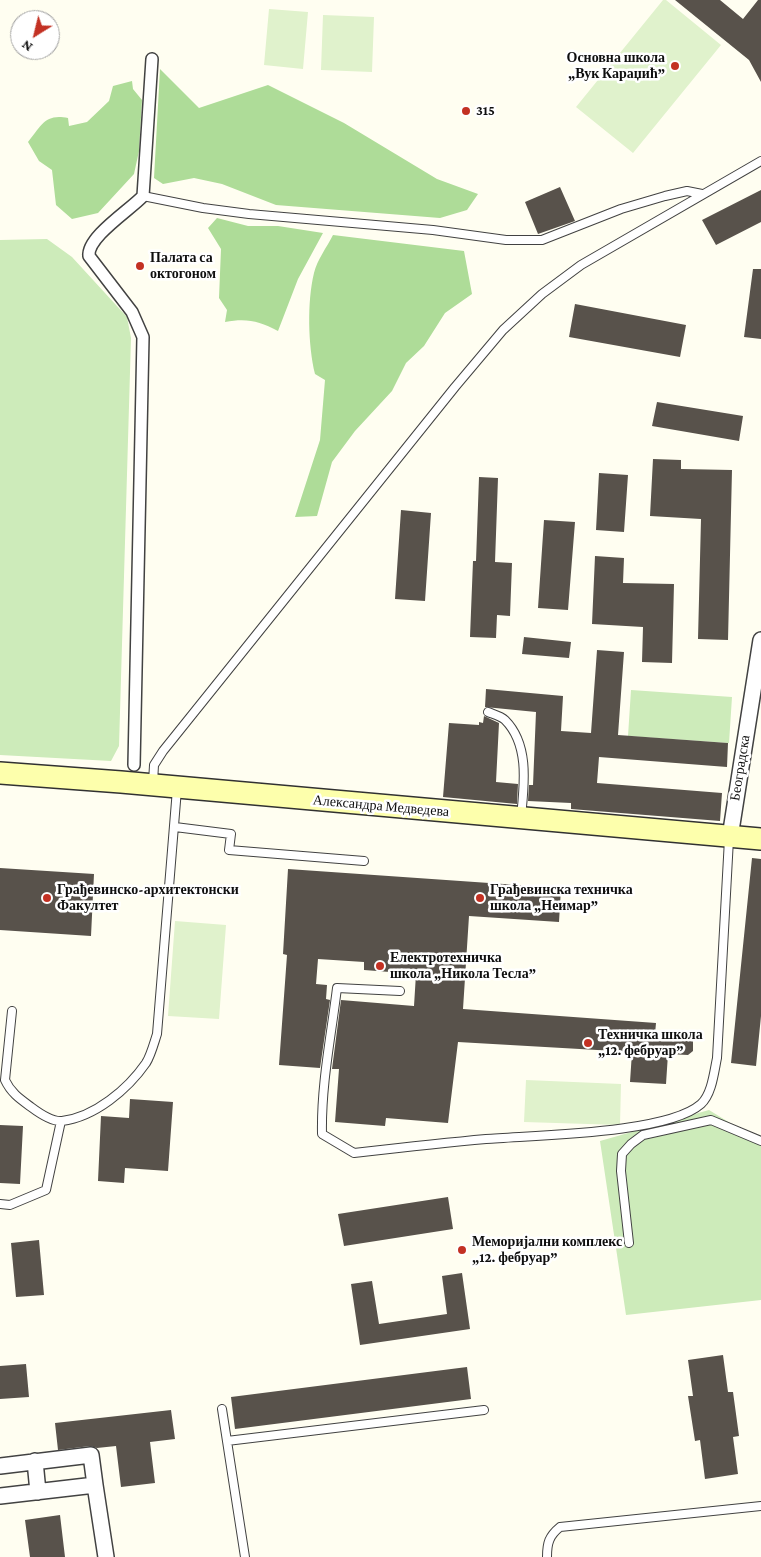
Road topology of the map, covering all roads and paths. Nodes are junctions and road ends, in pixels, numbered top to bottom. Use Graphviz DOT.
graph roads {
  1 [pos="152,60"];
  2 [pos="761,161"];
  3 [pos="702,194"];
  4 [pos="143,196"];
  5 [pos="761,640"];
  6 [pos="488,712"];
  7 [pos="134,765"];
  8 [pos="0,773"];
  9 [pos="153,785"];
  10 [pos="178,787"];
  11 [pos="520,819"];
  12 [pos="175,827"];
  13 [pos="730,837"];
  14 [pos="761,839"];
  15 [pos="364,861"];
  16 [pos="400,991"];
  17 [pos="12,1011"];
  18 [pos="61,1121"];
  19 [pos="761,1141"];
  20 [pos="0,1204"];
  21 [pos="629,1243"];
  22 [pos="222,1409"];
  23 [pos="484,1410"];
  24 [pos="227,1441"];
  25 [pos="35,1462"];
  26 [pos="0,1466"];
  27 [pos="95,1486"];
  28 [pos="38,1492"];
  29 [pos="0,1496"];
  30 [pos="761,1506"];
  31 [pos="106,1557"];
  32 [pos="244,1557"];
  33 [pos="547,1557"];
  1 -- 4 [label="street"];
  2 -- 3 [label="lane"];
  3 -- 4 [label="lane"];
  3 -- 9 [label="lane"];
  4 -- 7 [label="street"];
  5 -- 13 [label="street, Београдска"];
  6 -- 11 [label="lane"];
  8 -- 9 [label="main road, Александра Медведева"];
  9 -- 10 [label="main road, Александра Медведева"];
  10 -- 11 [label="main road, Александра Медведева"];
  10 -- 12 [label="lane"];
  11 -- 13 [label="main road, Александра Медведева"];
  12 -- 15 [label="lane"];
  12 -- 18 [label="lane"];
  13 -- 14 [label="main road, Александра Медведева"];
  13 -- 16 [label="lane"];
  17 -- 18 [label="lane"];
  18 -- 20 [label="lane"];
  19 -- 21 [label="lane"];
  22 -- 24 [label="lane"];
  23 -- 24 [label="lane"];
  24 -- 32 [label="lane"];
  25 -- 26 [label="street"];
  25 -- 27 [label="street"];
  25 -- 28 [label="street"];
  27 -- 28 [label="street"];
  27 -- 31 [label="street"];
  28 -- 29 [label="street"];
  30 -- 33 [label="lane"];
}
